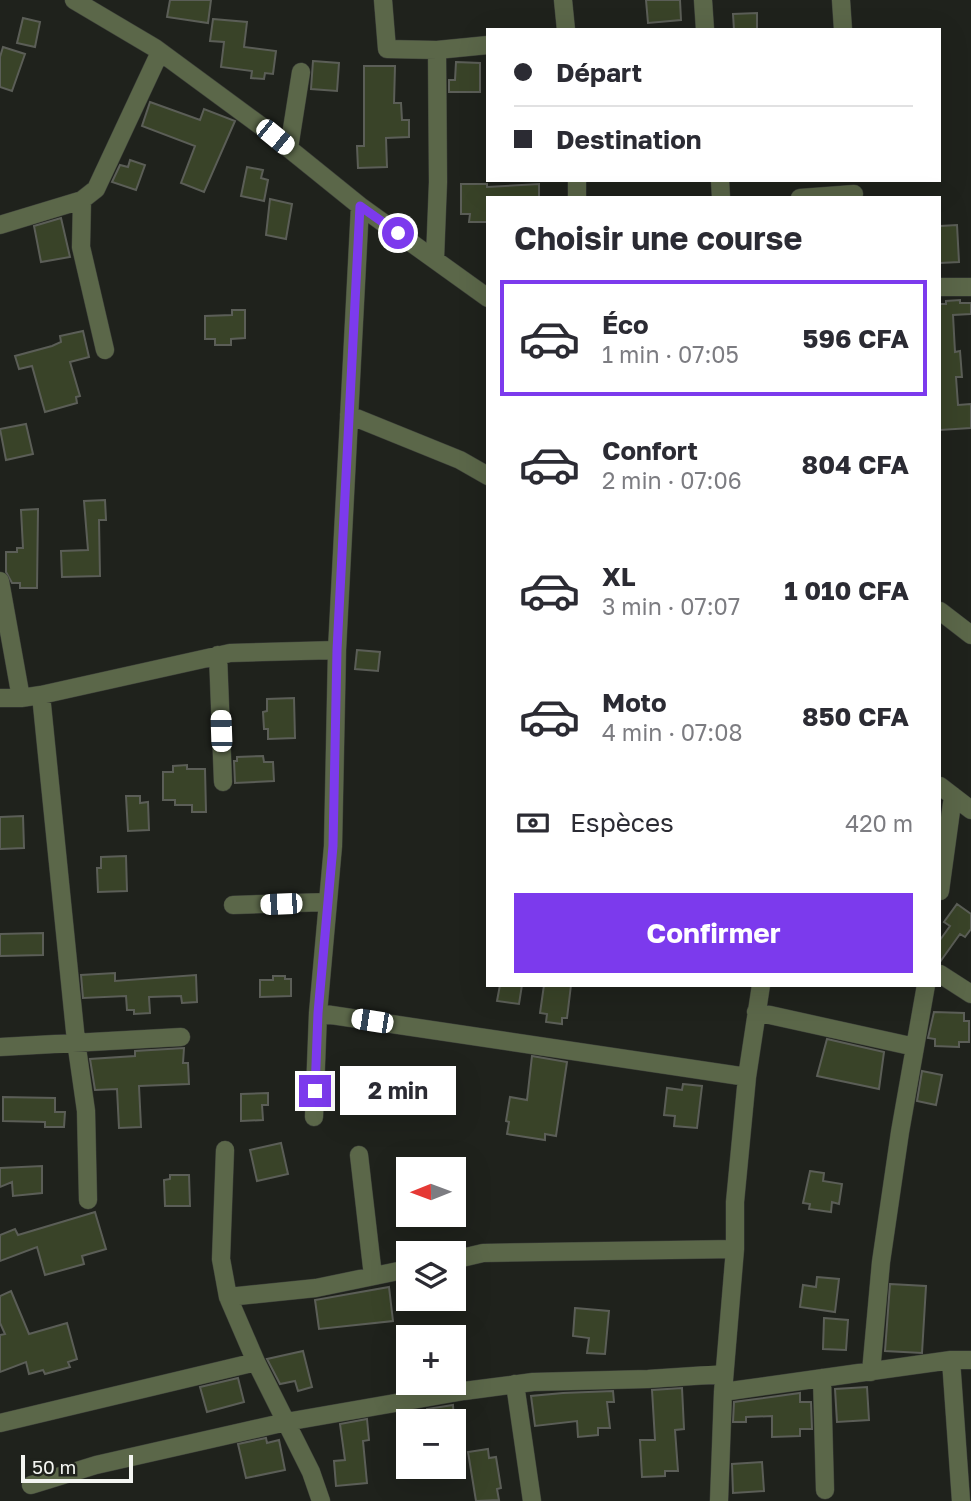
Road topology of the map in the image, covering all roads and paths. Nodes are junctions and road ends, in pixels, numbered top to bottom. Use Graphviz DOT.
graph roads {
  1 [pos="74,0"];
  2 [pos="383,0"];
  3 [pos="563,0"];
  4 [pos="703,0"];
  5 [pos="841,0"];
  6 [pos="566,28"];
  7 [pos="705,28"];
  8 [pos="843,28"];
  9 [pos="486,45"];
  10 [pos="437,50"];
  11 [pos="160,52"];
  12 [pos="301,72"];
  13 [pos="289,148"];
  14 [pos="854,191"];
  15 [pos="815,196"];
  16 [pos="82,200"];
  17 [pos="360,206"];
  18 [pos="0,225"];
  19 [pos="435,259"];
  20 [pos="941,287"];
  21 [pos="971,287"];
  22 [pos="486,297"];
  23 [pos="105,350"];
  24 [pos="349,415"];
  25 [pos="486,475"];
  26 [pos="0,581"];
  27 [pos="941,612"];
  28 [pos="971,635"];
  29 [pos="337,650"];
  30 [pos="218,655"];
  31 [pos="41,695"];
  32 [pos="0,698"];
  33 [pos="21,698"];
  34 [pos="223,782"];
  35 [pos="946,791"];
  36 [pos="971,810"];
  37 [pos="941,874"];
  38 [pos="328,902"];
  39 [pos="233,905"];
  40 [pos="941,975"];
  41 [pos="761,987"];
  42 [pos="926,987"];
  43 [pos="971,994"];
  44 [pos="756,1012"];
  45 [pos="318,1013"];
  46 [pos="181,1037"];
  47 [pos="76,1041"];
  48 [pos="0,1046"];
  49 [pos="915,1047"];
  50 [pos="747,1077"];
  51 [pos="314,1117"];
  52 [pos="225,1150"];
  53 [pos="359,1155"];
  54 [pos="88,1200"];
  55 [pos="735,1249"];
  56 [pos="466,1257"];
  57 [pos="396,1271"];
  58 [pos="373,1276"];
  59 [pos="228,1297"];
  60 [pos="951,1360"];
  61 [pos="971,1360"];
  62 [pos="256,1362"];
  63 [pos="871,1372"];
  64 [pos="822,1378"];
  65 [pos="723,1382"];
  66 [pos="515,1384"];
  67 [pos="286,1422"];
  68 [pos="0,1423"];
  69 [pos="32,1485"];
  70 [pos="825,1490"];
  71 [pos="321,1501"];
  72 [pos="532,1501"];
  73 [pos="719,1501"];
  74 [pos="961,1501"];
  1 -- 11 [label="street"];
  2 -- 10 [label="street"];
  3 -- 6 [label="street"];
  4 -- 7 [label="street"];
  5 -- 8 [label="street"];
  9 -- 10 [label="street"];
  10 -- 19 [label="street"];
  11 -- 13 [label="street"];
  11 -- 16 [label="street"];
  12 -- 13 [label="street"];
  13 -- 17 [label="street"];
  14 -- 15 [label="street"];
  16 -- 18 [label="street"];
  16 -- 23 [label="street"];
  17 -- 19 [label="street"];
  17 -- 24 [label="street"];
  19 -- 22 [label="street"];
  20 -- 21 [label="street"];
  24 -- 25 [label="street"];
  24 -- 29 [label="street"];
  26 -- 33 [label="street"];
  27 -- 28 [label="street"];
  29 -- 30 [label="street"];
  29 -- 38 [label="street"];
  30 -- 31 [label="street"];
  30 -- 34 [label="street"];
  31 -- 33 [label="street"];
  31 -- 47 [label="street"];
  32 -- 33 [label="street"];
  35 -- 36 [label="street"];
  35 -- 37 [label="street"];
  38 -- 39 [label="street"];
  38 -- 45 [label="street"];
  40 -- 43 [label="street"];
  41 -- 44 [label="street"];
  42 -- 49 [label="street"];
  44 -- 49 [label="street"];
  44 -- 50 [label="street"];
  45 -- 50 [label="street"];
  45 -- 51 [label="street"];
  46 -- 47 [label="street"];
  47 -- 48 [label="street"];
  47 -- 54 [label="street"];
  49 -- 63 [label="street"];
  50 -- 55 [label="street"];
  52 -- 59 [label="street"];
  53 -- 58 [label="street"];
  55 -- 56 [label="street"];
  55 -- 65 [label="street"];
  57 -- 58 [label="street"];
  58 -- 59 [label="street"];
  59 -- 62 [label="street"];
  60 -- 61 [label="street"];
  60 -- 63 [label="street"];
  60 -- 74 [label="street"];
  62 -- 67 [label="street"];
  62 -- 68 [label="street"];
  63 -- 64 [label="street"];
  64 -- 65 [label="street"];
  64 -- 70 [label="street"];
  65 -- 66 [label="street"];
  65 -- 73 [label="street"];
  66 -- 67 [label="street"];
  66 -- 72 [label="street"];
  67 -- 69 [label="street"];
  67 -- 71 [label="street"];
}
